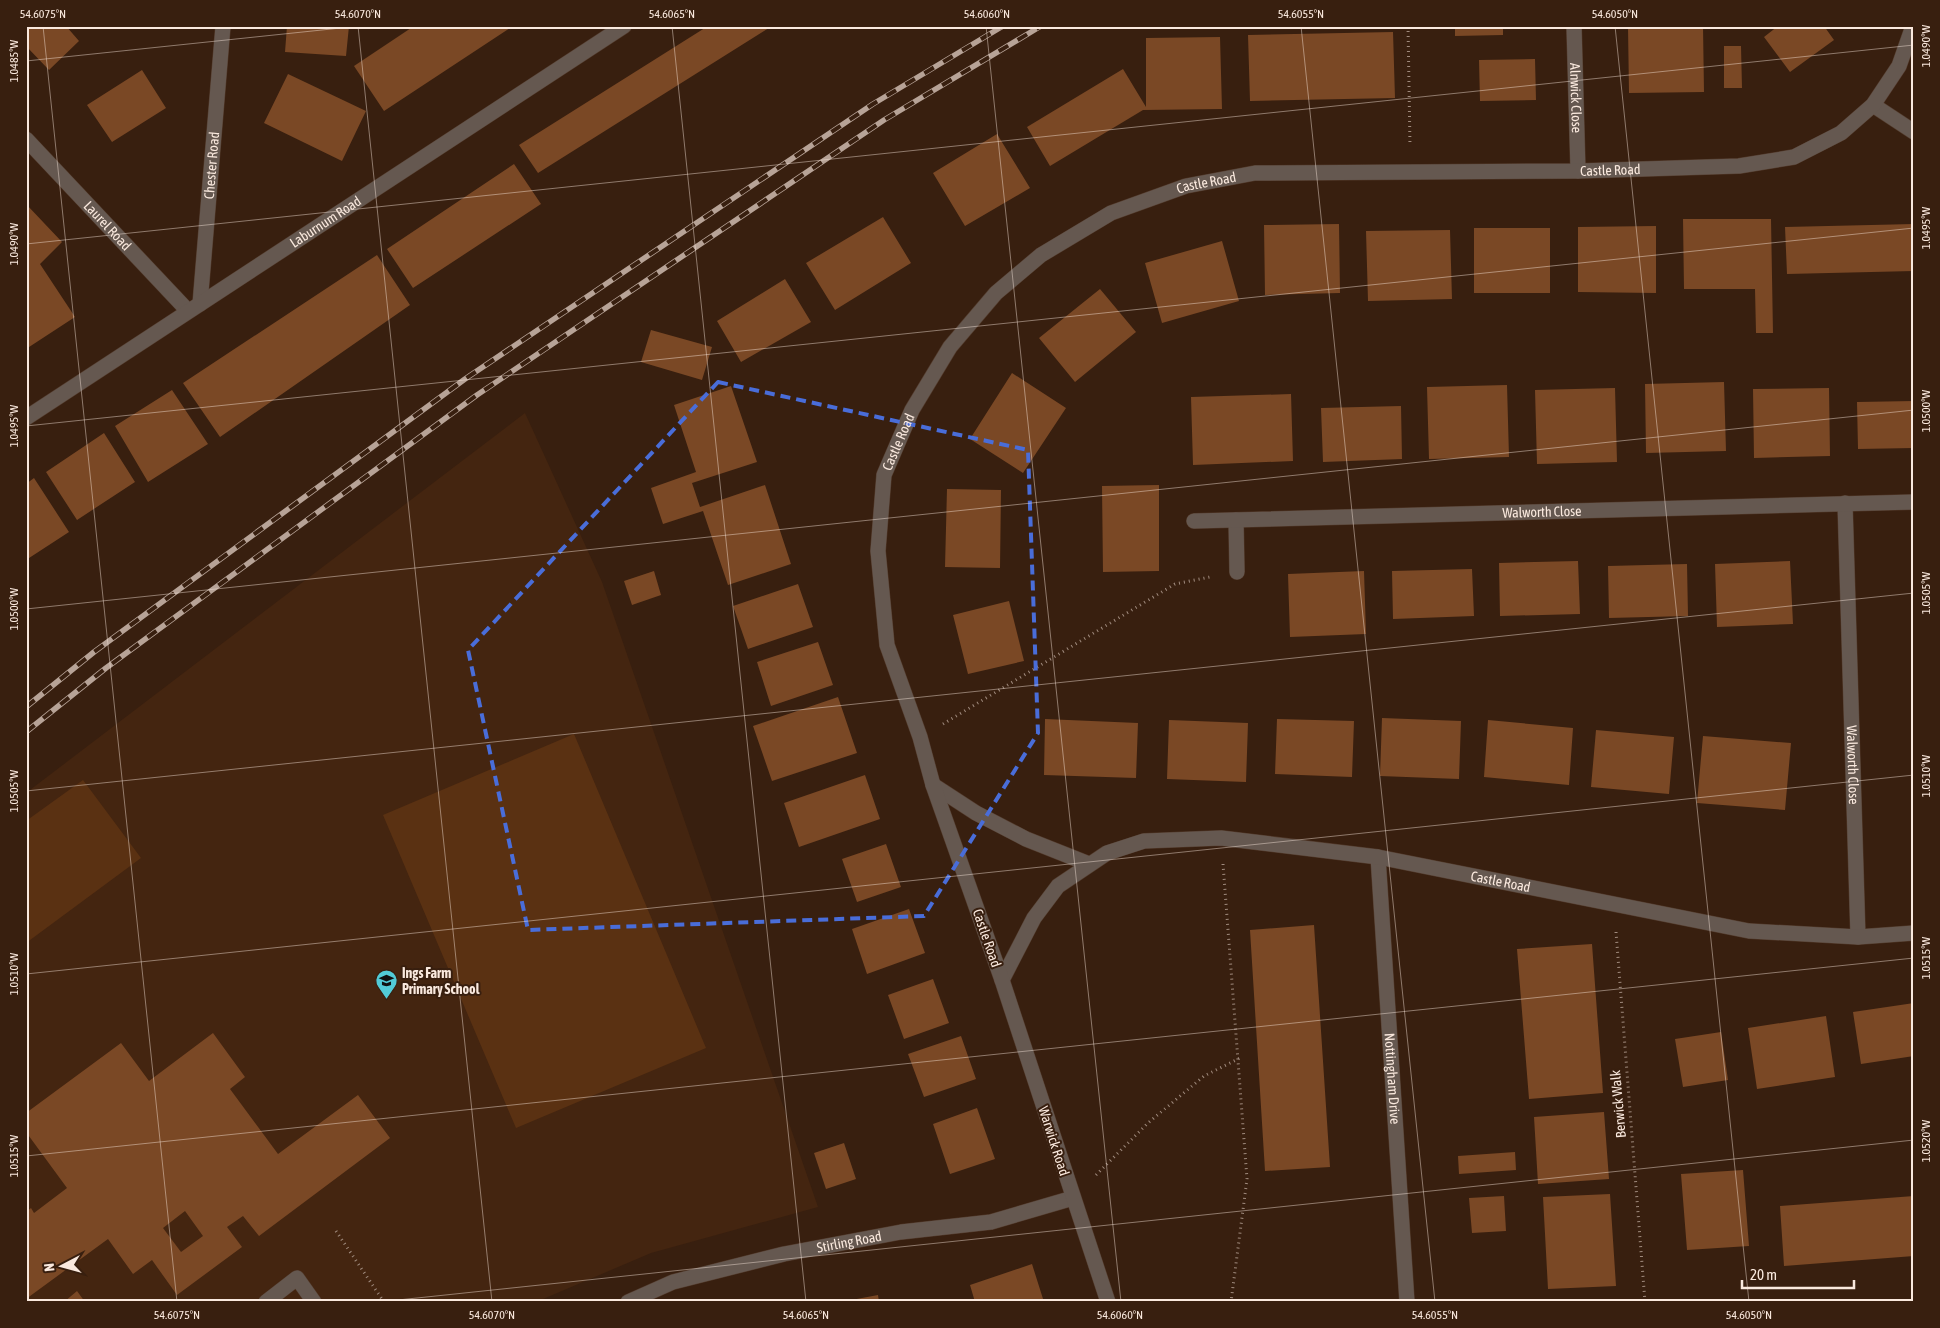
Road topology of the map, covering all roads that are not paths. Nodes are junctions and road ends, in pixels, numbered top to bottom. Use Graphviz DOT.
graph roads {
  1 [pos="223,26"];
  2 [pos="624,26"];
  3 [pos="1574,26"];
  4 [pos="1913,26"];
  5 [pos="1873,105"];
  6 [pos="1914,132"];
  7 [pos="26,139"];
  8 [pos="1578,171"];
  9 [pos="194,308"];
  10 [pos="26,418"];
  11 [pos="1914,502"];
  12 [pos="1845,503"];
  13 [pos="1236,520"];
  14 [pos="1194,521"];
  15 [pos="1238,572"];
  16 [pos="933,785"];
  17 [pos="1378,857"];
  18 [pos="1089,864"];
  19 [pos="1914,933"];
  20 [pos="1858,937"];
  21 [pos="1002,980"];
  22 [pos="1073,1198"];
  23 [pos="266,1302"];
  24 [pos="314,1302"];
  25 [pos="628,1302"];
  26 [pos="1108,1302"];
  27 [pos="1407,1302"];
  1 -- 9 [label="street, Chester Road"];
  2 -- 9 [label="street, Laburnum Road"];
  3 -- 8 [label="street, Alnwick Close"];
  4 -- 5 [label="street, Castle Road"];
  5 -- 6 [label="street"];
  5 -- 8 [label="street, Castle Road"];
  7 -- 9 [label="street, Laurel Road"];
  8 -- 16 [label="street, Castle Road"];
  9 -- 10 [label="street, Laburnum Road"];
  11 -- 12 [label="street, Walworth Close"];
  12 -- 13 [label="street, Walworth Close"];
  12 -- 20 [label="street, Walworth Close"];
  13 -- 14 [label="street, Walworth Close"];
  13 -- 15 [label="street"];
  16 -- 18 [label="street"];
  16 -- 21 [label="street, Castle Road"];
  17 -- 18 [label="street, Castle Road"];
  17 -- 20 [label="street, Castle Road"];
  17 -- 27 [label="street, Nottingham Drive"];
  18 -- 21 [label="street, Castle Road"];
  19 -- 20 [label="street, Castle Road"];
  21 -- 22 [label="street, Warwick Road"];
  22 -- 25 [label="street, Stirling Road"];
  22 -- 26 [label="street, Warwick Road"];
  23 -- 24 [label="street"];
}
